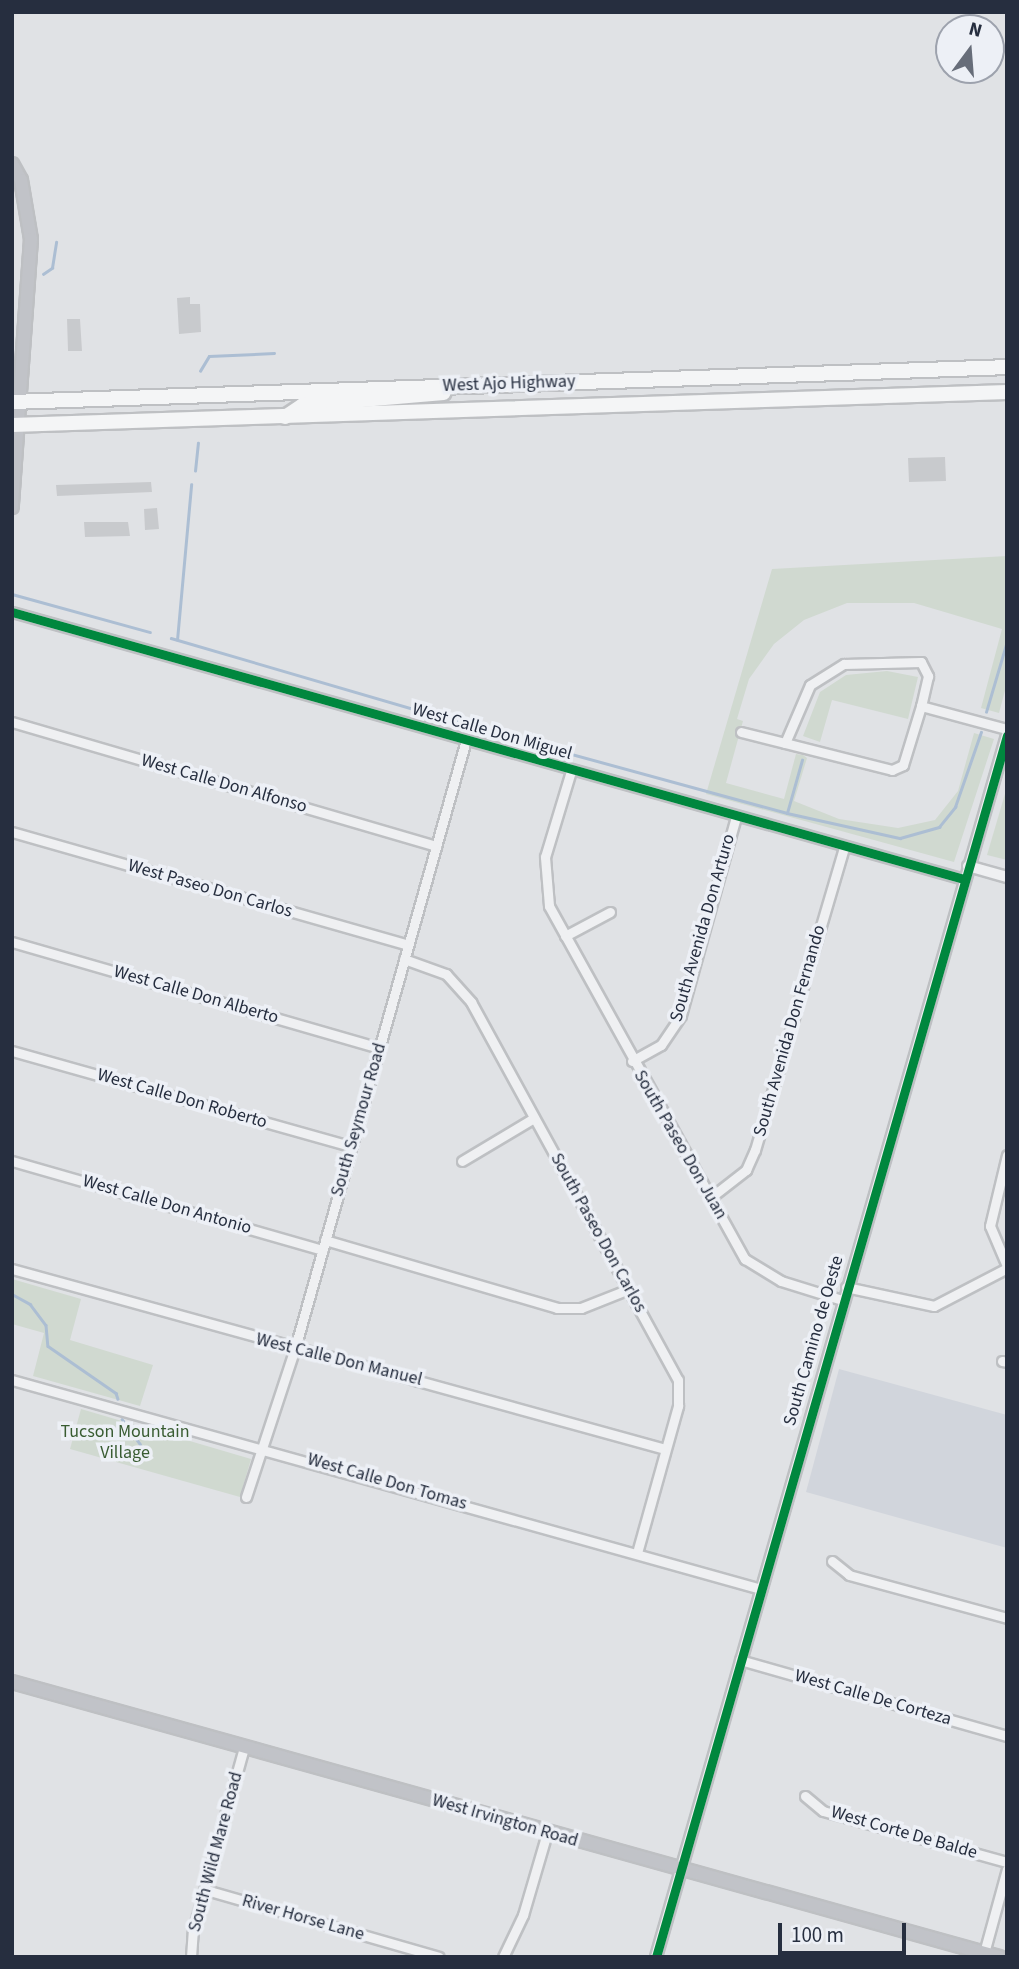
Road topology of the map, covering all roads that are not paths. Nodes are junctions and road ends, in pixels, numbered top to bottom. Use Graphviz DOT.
graph roads {
  1 [pos="12,164"];
  2 [pos="1007,368"];
  3 [pos="467,385"];
  4 [pos="1007,392"];
  5 [pos="17,402"];
  6 [pos="285,417"];
  7 [pos="16,425"];
  8 [pos="12,507"];
  9 [pos="12,611"];
  10 [pos="921,706"];
  11 [pos="12,722"];
  12 [pos="1007,729"];
  13 [pos="741,732"];
  14 [pos="1007,735"];
  15 [pos="466,740"];
  16 [pos="785,743"];
  17 [pos="571,771"];
  18 [pos="736,817"];
  19 [pos="12,832"];
  20 [pos="436,846"];
  21 [pos="844,848"];
  22 [pos="968,866"];
  23 [pos="1007,877"];
  24 [pos="964,879"];
  25 [pos="610,912"];
  26 [pos="565,936"];
  27 [pos="12,942"];
  28 [pos="408,945"];
  29 [pos="404,959"];
  30 [pos="379,1048"];
  31 [pos="12,1051"];
  32 [pos="632,1061"];
  33 [pos="534,1118"];
  34 [pos="351,1146"];
  35 [pos="1007,1155"];
  36 [pos="12,1161"];
  37 [pos="463,1161"];
  38 [pos="710,1198"];
  39 [pos="323,1245"];
  40 [pos="1007,1267"];
  41 [pos="12,1269"];
  42 [pos="846,1287"];
  43 [pos="629,1289"];
  44 [pos="842,1300"];
  45 [pos="295,1348"];
  46 [pos="12,1380"];
  47 [pos="264,1450"];
  48 [pos="665,1450"];
  49 [pos="246,1497"];
  50 [pos="637,1553"];
  51 [pos="832,1561"];
  52 [pos="761,1589"];
  53 [pos="1007,1618"];
  54 [pos="740,1660"];
  55 [pos="12,1682"];
  56 [pos="1007,1736"];
  57 [pos="244,1747"];
  58 [pos="805,1796"];
  59 [pos="547,1833"];
  60 [pos="1007,1862"];
  61 [pos="1007,1869"];
  62 [pos="680,1871"];
  63 [pos="206,1890"];
  64 [pos="984,1953"];
  65 [pos="191,1957"];
  66 [pos="439,1957"];
  67 [pos="503,1957"];
  68 [pos="656,1957"];
  69 [pos="999,1957"];
  1 -- 5 [label="main road"];
  2 -- 3 [label="main road, West Ajo Highway"];
  3 -- 5 [label="main road, West Ajo Highway"];
  3 -- 6 [label="main road"];
  4 -- 6 [label="main road, West Ajo Highway"];
  5 -- 7 [label="main road"];
  6 -- 7 [label="main road, West Ajo Highway"];
  7 -- 8 [label="main road"];
  9 -- 15 [label="street, West Calle Don Miguel"];
  10 -- 12 [label="street"];
  10 -- 16 [label="street"];
  10 -- 16 [label="street"];
  11 -- 20 [label="street, West Calle Don Alfonso"];
  13 -- 16 [label="street"];
  14 -- 22 [label="street, South Camino de Oeste"];
  15 -- 17 [label="street, West Calle Don Miguel"];
  15 -- 20 [label="street, South Seymour Road"];
  17 -- 18 [label="street, West Calle Don Miguel"];
  17 -- 26 [label="street, South Paseo Don Juan"];
  18 -- 21 [label="street, West Calle Don Miguel"];
  18 -- 32 [label="street, South Avenida Don Arturo"];
  19 -- 28 [label="street, West Paseo Don Carlos"];
  20 -- 28 [label="street, South Seymour Road"];
  21 -- 24 [label="street, West Calle Don Miguel"];
  21 -- 38 [label="street, South Avenida Don Fernando"];
  22 -- 23 [label="street"];
  22 -- 24 [label="street, South Camino de Oeste"];
  24 -- 42 [label="street, South Camino de Oeste"];
  25 -- 26 [label="street"];
  26 -- 32 [label="street, South Paseo Don Juan"];
  27 -- 30 [label="street, West Calle Don Alberto"];
  28 -- 29 [label="street, South Seymour Road"];
  29 -- 30 [label="street, South Seymour Road"];
  29 -- 33 [label="street, South Paseo Don Carlos"];
  30 -- 34 [label="street, South Seymour Road"];
  31 -- 34 [label="street, West Calle Don Roberto"];
  32 -- 38 [label="street, South Paseo Don Juan"];
  33 -- 37 [label="street"];
  33 -- 43 [label="street, South Paseo Don Carlos"];
  34 -- 39 [label="street, South Seymour Road"];
  35 -- 40 [label="street"];
  36 -- 39 [label="street, West Calle Don Antonio"];
  38 -- 44 [label="street, South Paseo Don Juan"];
  39 -- 43 [label="street, West Calle Don Antonio"];
  39 -- 45 [label="street, South Seymour Road"];
  40 -- 42 [label="street"];
  41 -- 45 [label="street, West Calle Don Manuel"];
  42 -- 44 [label="street, South Camino de Oeste"];
  43 -- 48 [label="street, South Paseo Don Carlos"];
  44 -- 52 [label="street, South Camino de Oeste"];
  45 -- 47 [label="street, South Seymour Road"];
  45 -- 48 [label="street, West Calle Don Manuel"];
  46 -- 47 [label="street, West Calle Don Tomas"];
  47 -- 49 [label="street, South Seymour Road"];
  47 -- 50 [label="street, West Calle Don Tomas"];
  48 -- 50 [label="street, South Paseo Don Carlos"];
  50 -- 52 [label="street, West Calle Don Tomas"];
  51 -- 53 [label="street"];
  52 -- 54 [label="street, South Camino de Oeste"];
  54 -- 56 [label="street, West Calle De Corteza"];
  54 -- 62 [label="street, South Camino de Oeste"];
  55 -- 57 [label="main road, West Irvington Road"];
  57 -- 59 [label="main road, West Irvington Road"];
  57 -- 63 [label="street, South Wild Mare Road"];
  58 -- 60 [label="street, West Corte De Balde"];
  59 -- 62 [label="main road, West Irvington Road"];
  59 -- 67 [label="street"];
  61 -- 64 [label="street"];
  62 -- 64 [label="main road, West Irvington Road"];
  62 -- 68 [label="street, South Camino de Oeste"];
  63 -- 65 [label="street, South Wild Mare Road"];
  63 -- 66 [label="street, River Horse Lane"];
  64 -- 69 [label="main road, West Irvington Road"];
}
